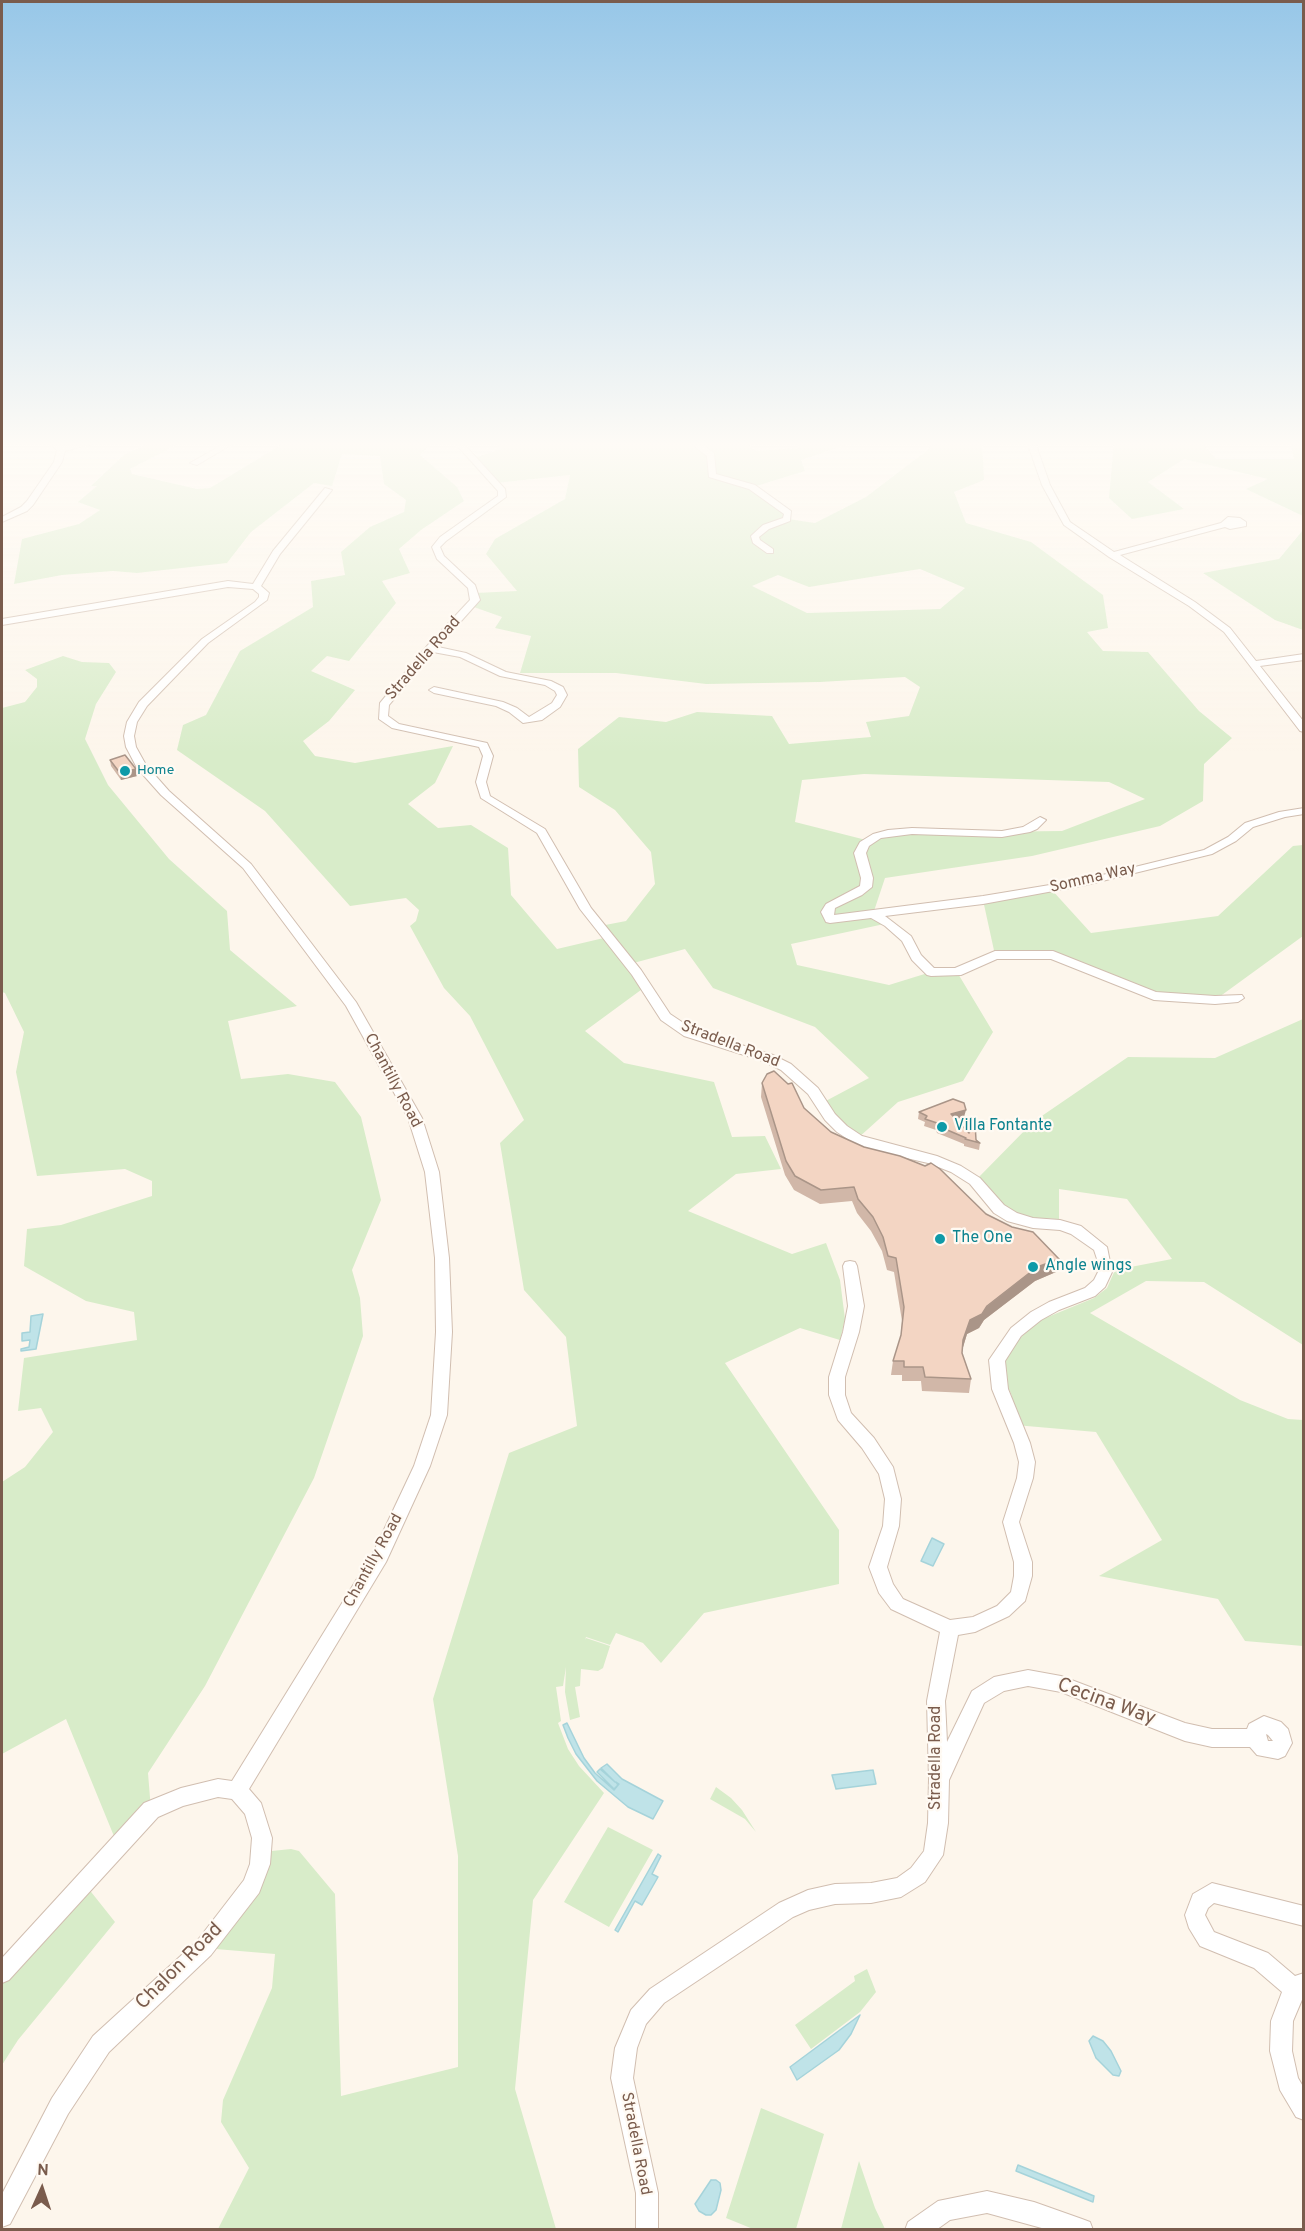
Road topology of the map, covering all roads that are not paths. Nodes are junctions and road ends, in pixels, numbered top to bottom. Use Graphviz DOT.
graph roads {
  1 [pos="282,546"];
  2 [pos="437,546"];
  3 [pos="763,546"];
  4 [pos="1099,546"];
  5 [pos="1145,546"];
  6 [pos="770,551"];
  7 [pos="1112,555"];
  8 [pos="256,587"];
  9 [pos="2,622"];
  10 [pos="430,648"];
  11 [pos="1304,657"];
  12 [pos="1254,664"];
  13 [pos="434,690"];
  14 [pos="1304,729"];
  15 [pos="1304,811"];
  16 [pos="1038,821"];
  17 [pos="873,914"];
  18 [pos="1238,998"];
  19 [pos="850,1266"];
  20 [pos="950,1628"];
  21 [pos="1255,1738"];
  22 [pos="939,1779"];
  23 [pos="237,1791"];
  24 [pos="1304,1916"];
  25 [pos="2,1973"];
  26 [pos="1299,1986"];
  27 [pos="1304,2109"];
  28 [pos="2,2216"];
  29 [pos="647,2229"];
  30 [pos="916,2229"];
  31 [pos="1082,2229"];
  1 -- 8 [label="street, Chantilly Road"];
  2 -- 10 [label="street, Stradella Road"];
  3 -- 6 [label="street"];
  4 -- 7 [label="street"];
  5 -- 7 [label="street"];
  7 -- 12 [label="street"];
  8 -- 9 [label="street"];
  8 -- 23 [label="street, Chantilly Road"];
  10 -- 13 [label="street"];
  10 -- 20 [label="street, Stradella Road"];
  11 -- 12 [label="street"];
  12 -- 14 [label="street"];
  15 -- 17 [label="street, Somma Way"];
  16 -- 17 [label="street, Somma Way"];
  17 -- 18 [label="street"];
  19 -- 20 [label="street"];
  20 -- 22 [label="street, Stradella Road"];
  21 -- 22 [label="street, Cecina Way"];
  22 -- 29 [label="street, Stradella Road"];
  23 -- 25 [label="street"];
  23 -- 28 [label="street, Chalon Road"];
  24 -- 26 [label="street"];
  26 -- 27 [label="street"];
  30 -- 31 [label="street"];
}
